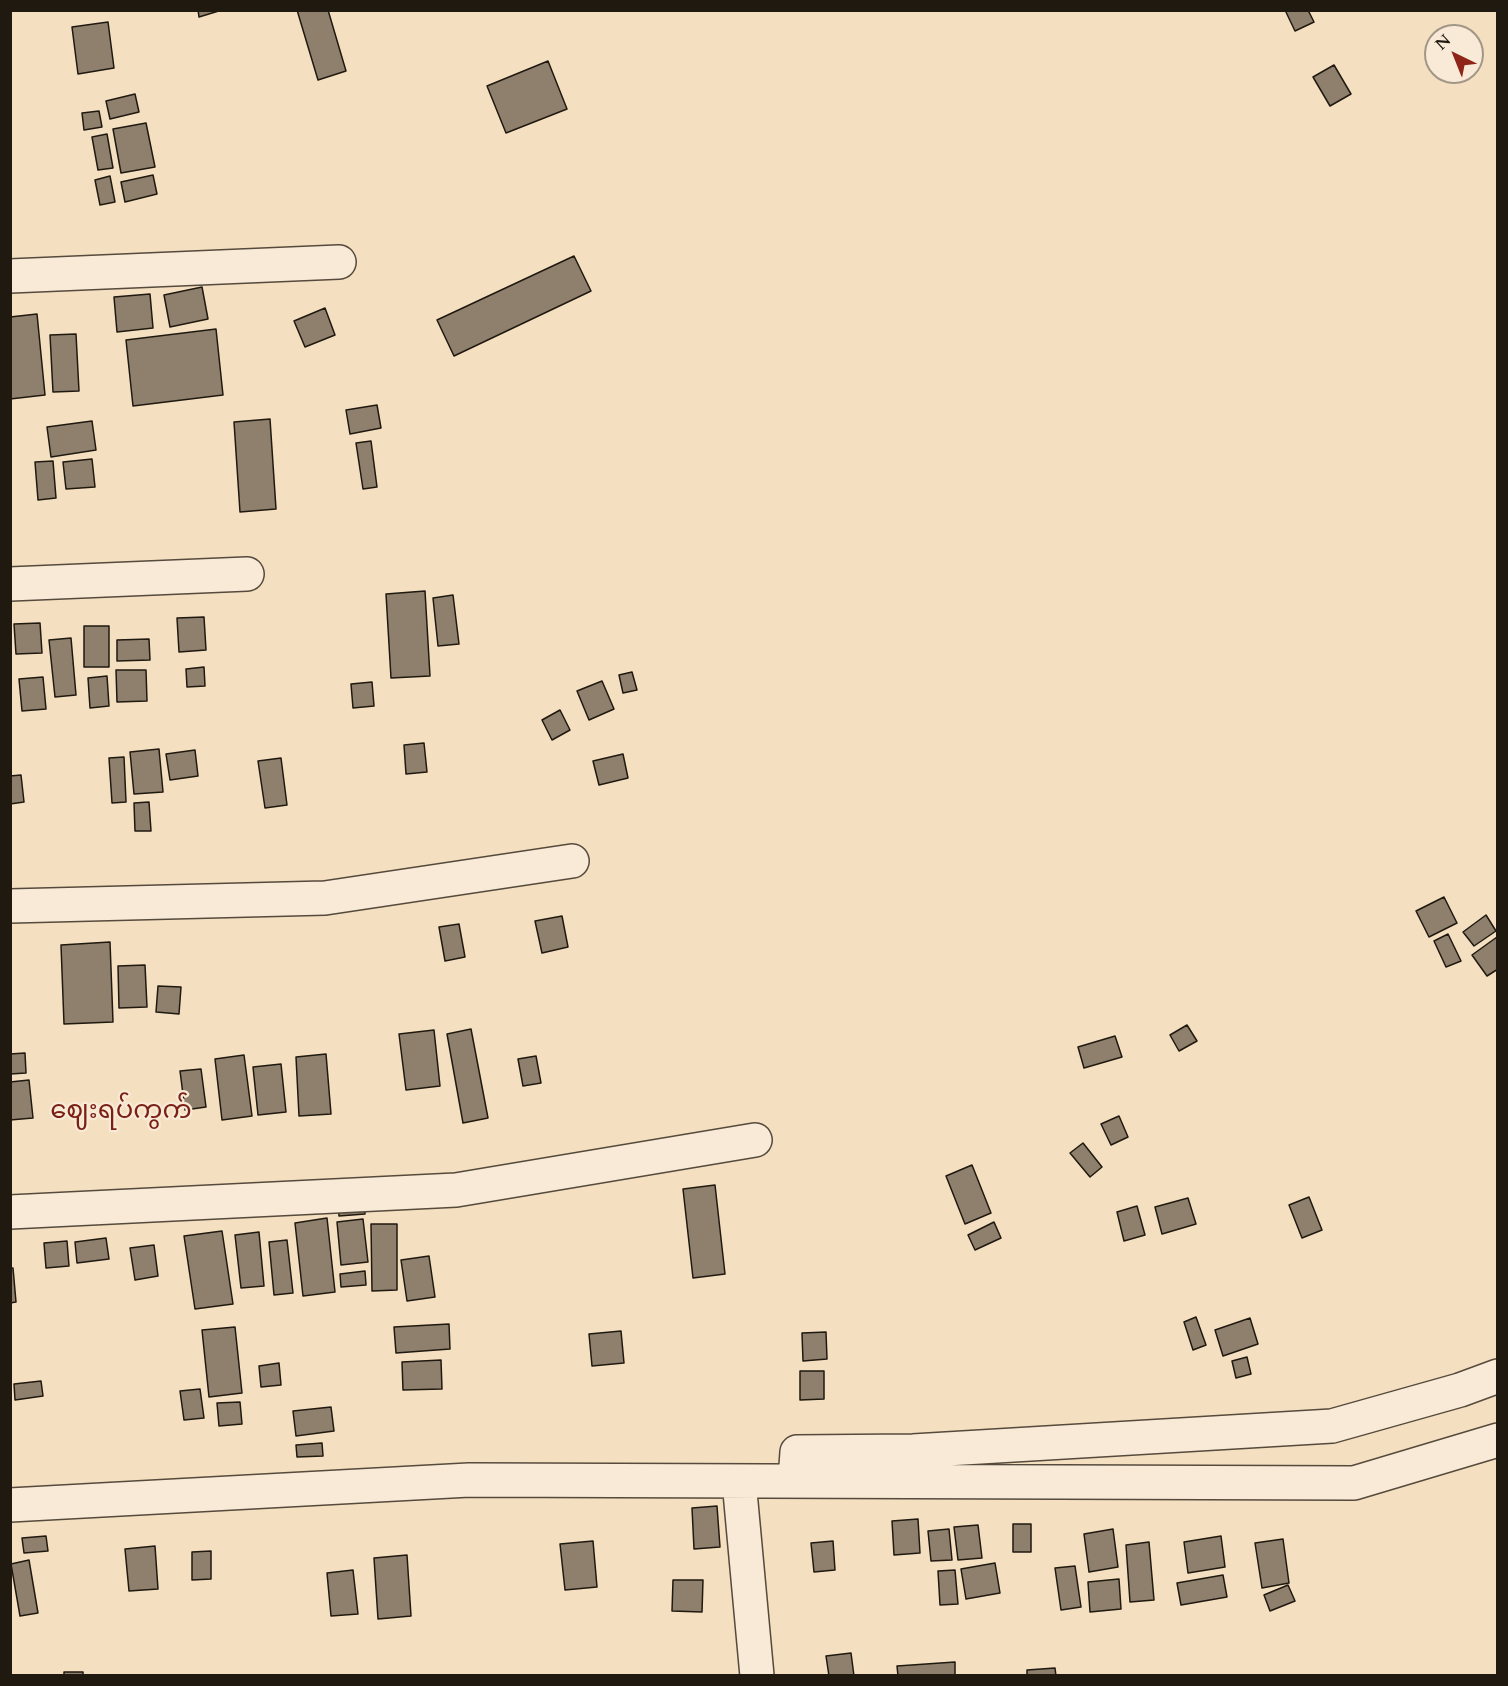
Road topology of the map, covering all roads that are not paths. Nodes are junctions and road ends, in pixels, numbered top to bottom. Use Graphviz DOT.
graph roads {
  1 [pos="339,262"];
  2 [pos="10,276"];
  3 [pos="248,574"];
  4 [pos="10,584"];
  5 [pos="572,861"];
  6 [pos="10,906"];
  7 [pos="755,1140"];
  8 [pos="10,1212"];
  9 [pos="1497,1376"];
  10 [pos="1496,1448"];
  11 [pos="739,1481"];
  12 [pos="795,1481"];
  13 [pos="10,1506"];
  14 [pos="757,1676"];
  1 -- 2 [label="street"];
  3 -- 4 [label="street"];
  5 -- 6 [label="street"];
  7 -- 8 [label="street"];
  9 -- 12 [label="street"];
  10 -- 12 [label="street"];
  11 -- 12 [label="street"];
  11 -- 13 [label="street"];
  11 -- 14 [label="street"];
}
